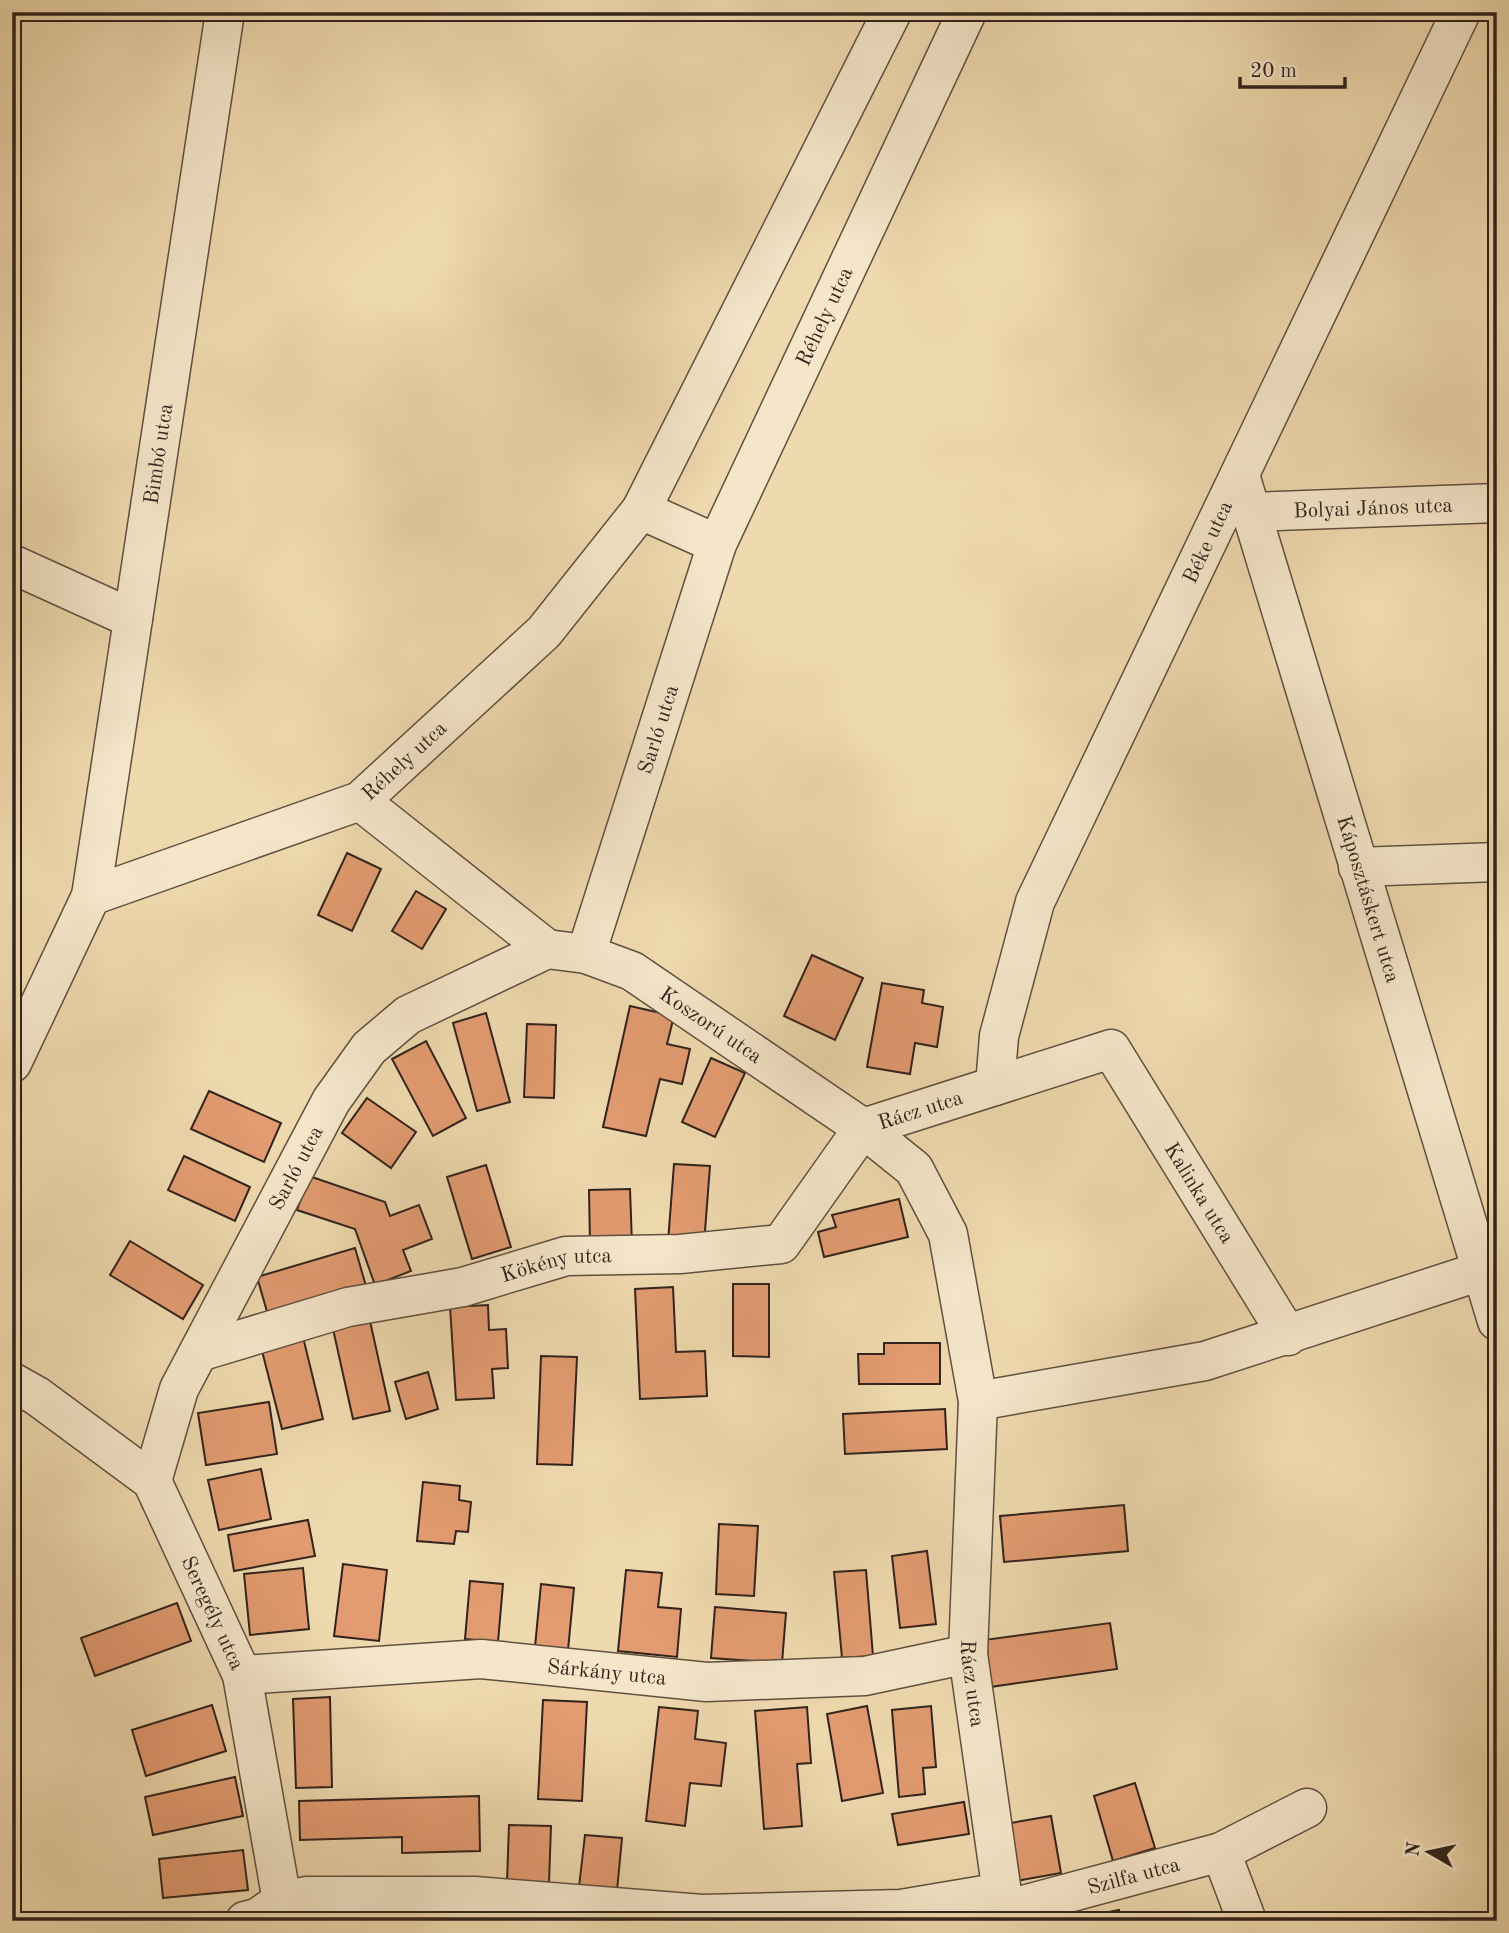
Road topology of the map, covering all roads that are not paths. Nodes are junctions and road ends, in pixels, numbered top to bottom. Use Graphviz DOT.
graph roads {
  1 [pos="225,12"];
  2 [pos="892,12"];
  3 [pos="968,12"];
  4 [pos="1461,12"];
  5 [pos="1240,475"];
  6 [pos="1497,503"];
  7 [pos="641,510"];
  8 [pos="1251,512"];
  9 [pos="717,544"];
  10 [pos="12,564"];
  11 [pos="134,619"];
  12 [pos="360,802"];
  13 [pos="1497,862"];
  14 [pos="1358,867"];
  15 [pos="91,896"];
  16 [pos="547,949"];
  17 [pos="586,954"];
  18 [pos="1111,1049"];
  19 [pos="12,1063"];
  20 [pos="995,1086"];
  21 [pos="863,1128"];
  22 [pos="1481,1217"];
  23 [pos="1482,1271"];
  24 [pos="1497,1321"];
  25 [pos="1287,1336"];
  26 [pos="199,1352"];
  27 [pos="12,1382"];
  28 [pos="978,1401"];
  29 [pos="152,1481"];
  30 [pos="968,1654"];
  31 [pos="242,1675"];
  32 [pos="1307,1808"];
  33 [pos="1221,1852"];
  34 [pos="1004,1908"];
  35 [pos="283,1911"];
  36 [pos="245,1921"];
  37 [pos="1247,1921"];
  1 -- 11 [label="street, Bimbó utca"];
  2 -- 7 [label="street, Réhely utca"];
  3 -- 9 [label="street, Réhely utca"];
  4 -- 5 [label="street, Béke utca"];
  5 -- 8 [label="street, Káposztáskert utca"];
  5 -- 20 [label="street, Béke utca"];
  6 -- 8 [label="street, Bolyai János utca"];
  7 -- 9 [label="street"];
  7 -- 12 [label="street, Réhely utca"];
  8 -- 14 [label="street, Káposztáskert utca"];
  9 -- 17 [label="street, Sarló utca"];
  10 -- 11 [label="street"];
  11 -- 15 [label="street, Bimbó utca"];
  12 -- 15 [label="street, Réhely utca"];
  12 -- 16 [label="street"];
  13 -- 14 [label="street"];
  14 -- 22 [label="street, Káposztáskert utca"];
  15 -- 19 [label="street, Bimbó utca"];
  16 -- 17 [label="street, Koszorú utca"];
  16 -- 26 [label="street, Sarló utca"];
  17 -- 21 [label="street, Koszorú utca"];
  18 -- 20 [label="street, Rácz utca"];
  18 -- 25 [label="street, Kalinka utca"];
  20 -- 21 [label="street, Rácz utca"];
  21 -- 26 [label="street, Kökény utca"];
  21 -- 28 [label="street, Rácz utca"];
  22 -- 23 [label="street, Káposztáskert utca"];
  23 -- 24 [label="street, Káposztáskert utca"];
  23 -- 25 [label="street"];
  25 -- 28 [label="street"];
  26 -- 29 [label="street, Sarló utca"];
  27 -- 29 [label="street, Seregély utca"];
  28 -- 30 [label="street, Rácz utca"];
  29 -- 31 [label="street, Seregély utca"];
  30 -- 31 [label="street, Sárkány utca"];
  30 -- 34 [label="street, Rácz utca"];
  31 -- 35 [label="street, Seregély utca"];
  32 -- 33 [label="street, Szilfa utca"];
  33 -- 34 [label="street, Szilfa utca"];
  33 -- 37 [label="street"];
  34 -- 35 [label="street, Szilfa utca"];
  35 -- 36 [label="street"];
}
